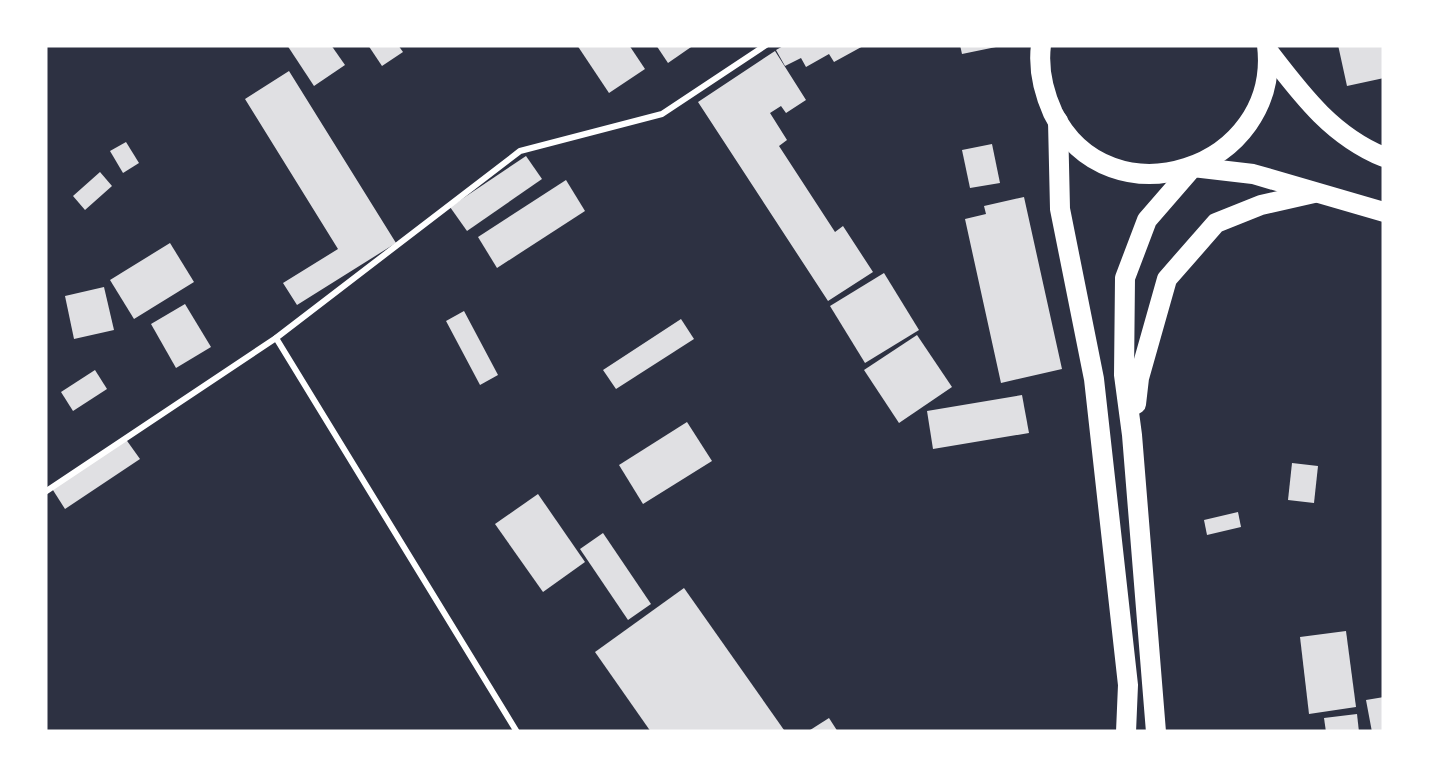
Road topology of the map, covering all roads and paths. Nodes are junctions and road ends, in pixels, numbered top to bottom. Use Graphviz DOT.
graph roads {
  1 [pos="766,45"];
  2 [pos="1041,45"];
  3 [pos="1268,48"];
  4 [pos="1058,122"];
  5 [pos="1384,157"];
  6 [pos="1193,167"];
  7 [pos="1319,192"];
  8 [pos="1384,212"];
  9 [pos="276,338"];
  10 [pos="1132,436"];
  11 [pos="45,492"];
  12 [pos="1151,680"];
  13 [pos="1128,685"];
  14 [pos="517,732"];
  15 [pos="1126,732"];
  16 [pos="1156,732"];
  1 -- 9 [label="lane"];
  2 -- 4 [label="main road"];
  3 -- 5 [label="main road"];
  3 -- 6 [label="main road"];
  4 -- 6 [label="main road"];
  4 -- 13 [label="main road"];
  6 -- 7 [label="main road"];
  6 -- 10 [label="main road"];
  7 -- 8 [label="main road"];
  7 -- 10 [label="main road"];
  9 -- 11 [label="lane"];
  9 -- 14 [label="lane"];
  10 -- 12 [label="main road"];
  12 -- 13 [label="main road"];
  12 -- 16 [label="main road"];
  13 -- 15 [label="main road"];
}
